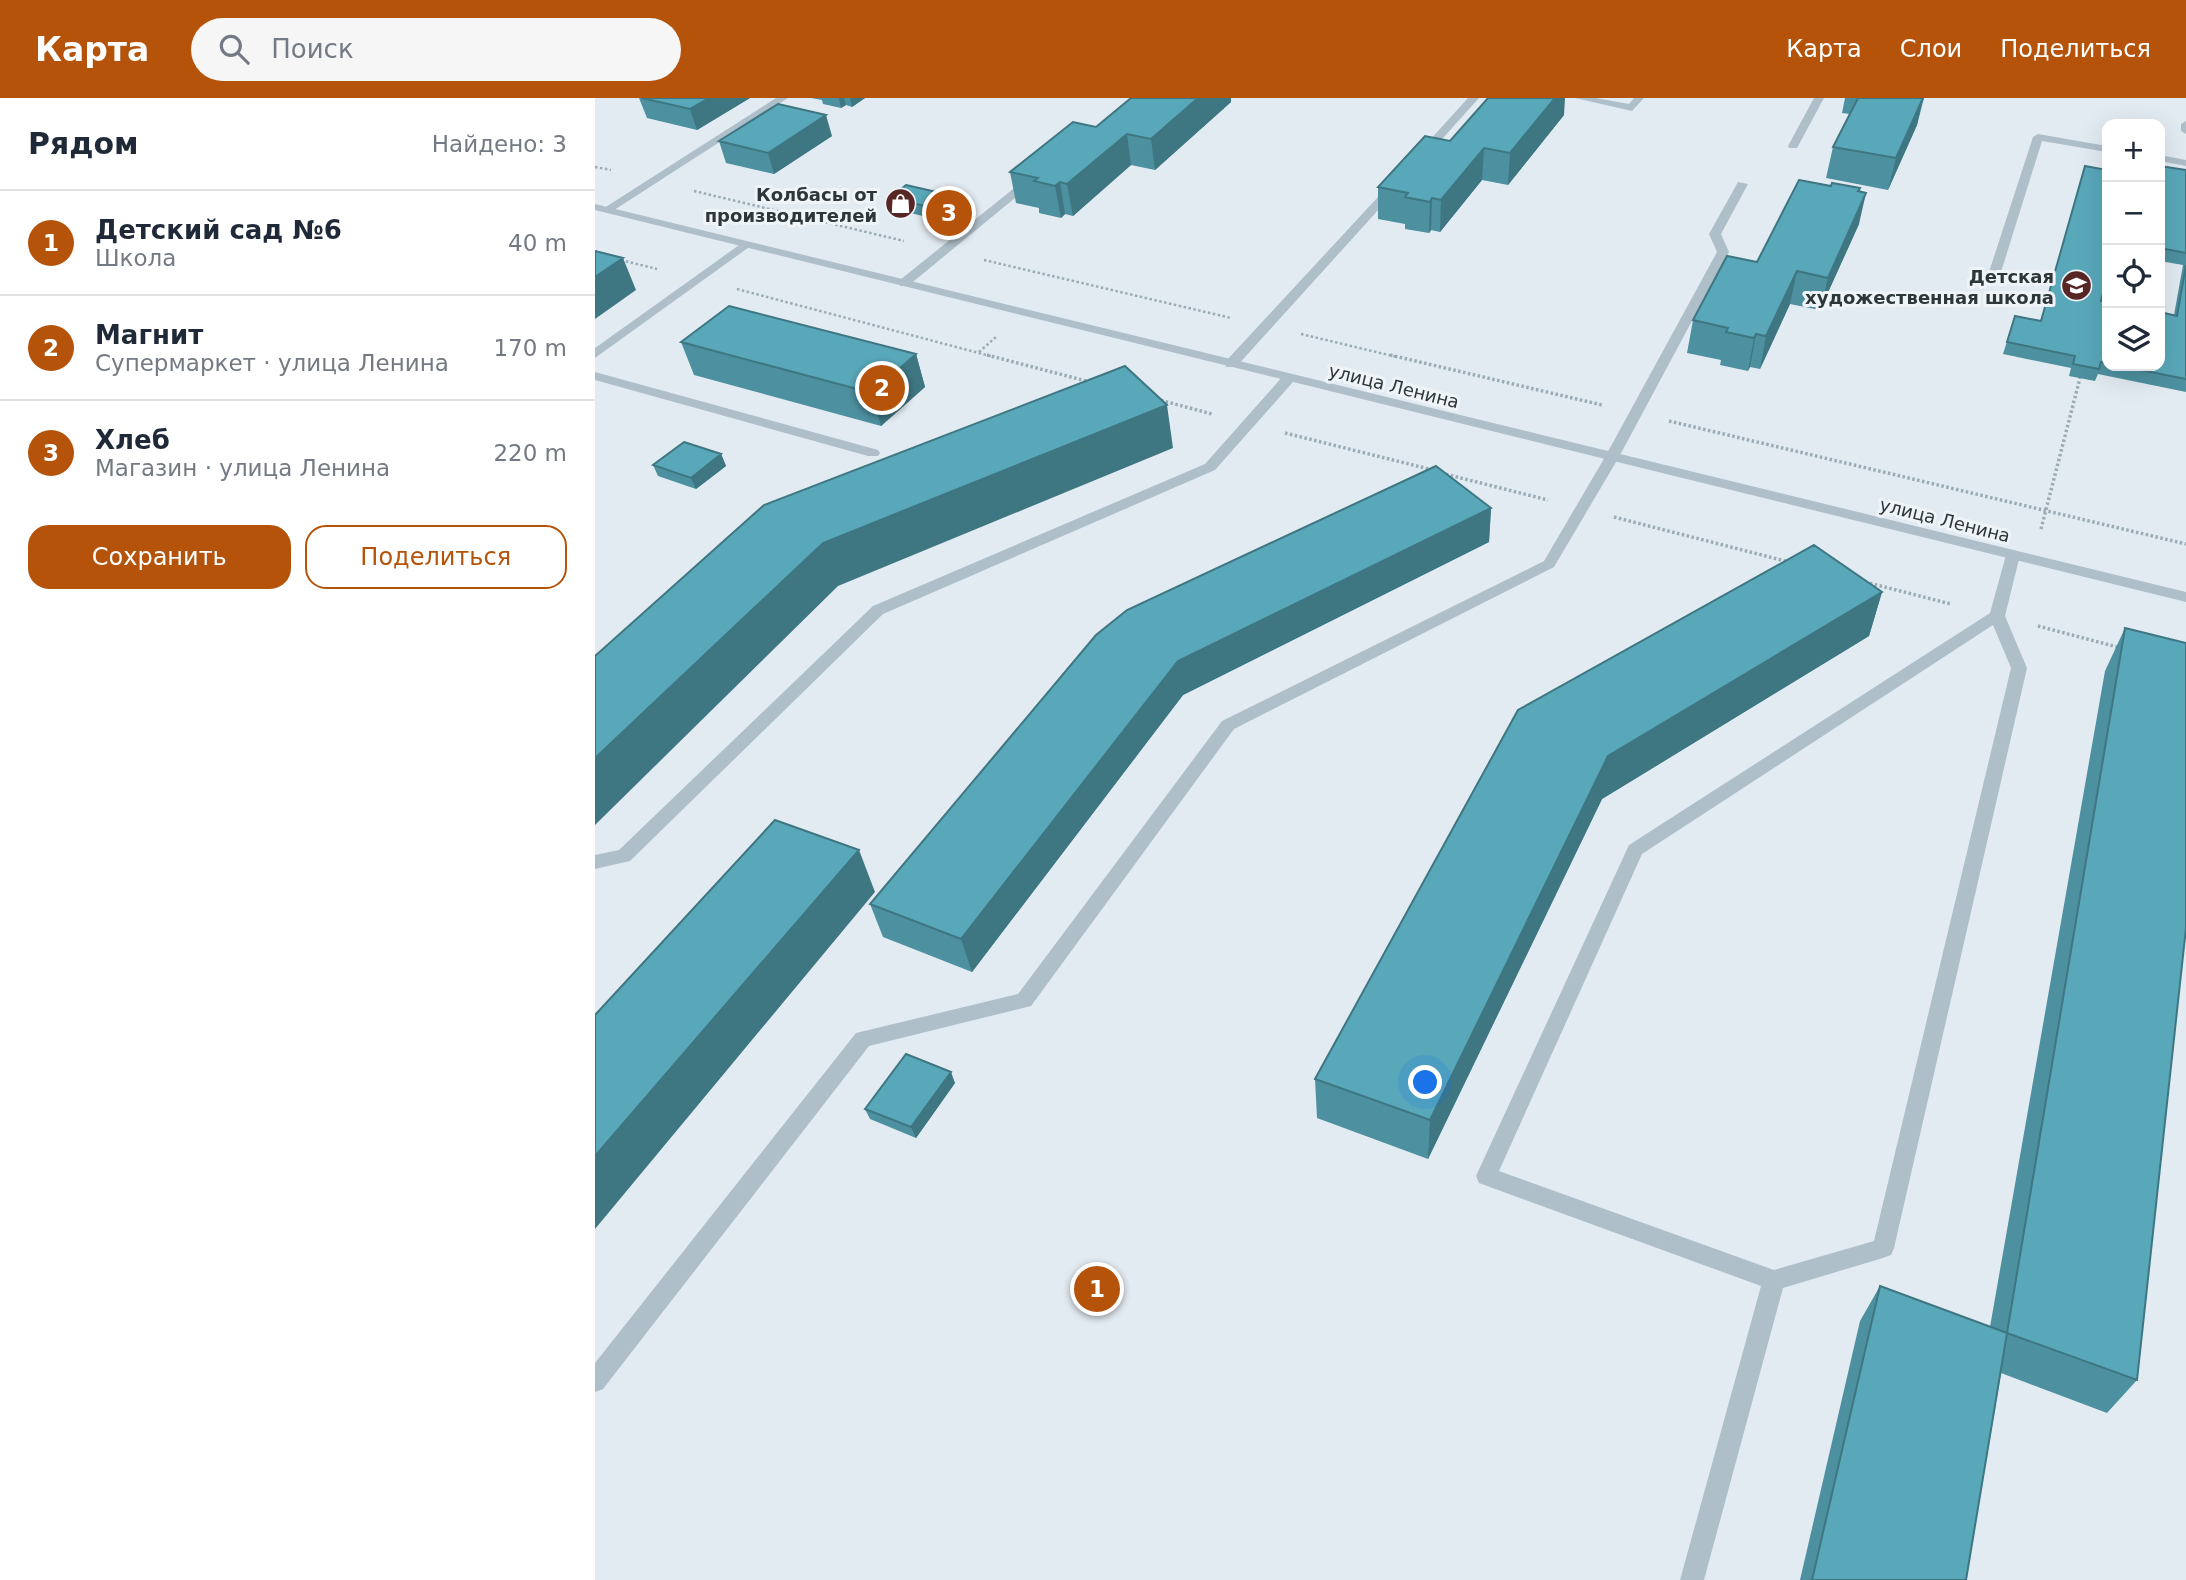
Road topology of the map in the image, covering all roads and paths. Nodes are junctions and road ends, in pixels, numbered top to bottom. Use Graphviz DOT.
graph roads {
  1 [pos="783,98"];
  2 [pos="1474,98"];
  3 [pos="1580,98"];
  4 [pos="1639,98"];
  5 [pos="1819,98"];
  6 [pos="2186,124"];
  7 [pos="2186,131"];
  8 [pos="1793,146"];
  9 [pos="2102,148"];
  10 [pos="2165,159"];
  11 [pos="2186,163"];
  12 [pos="595,167"];
  13 [pos="1411,167"];
  14 [pos="1038,174"];
  15 [pos="1402,177"];
  16 [pos="652,181"];
  17 [pos="1742,184"];
  18 [pos="601,208"];
  19 [pos="746,245"];
  20 [pos="944,251"];
  21 [pos="621,260"];
  22 [pos="1996,272"];
  23 [pos="697,279"];
  24 [pos="904,283"];
  25 [pos="1265,326"];
  26 [pos="997,336"];
  27 [pos="978,352"];
  28 [pos="595,354"];
  29 [pos="1231,364"];
  30 [pos="595,376"];
  31 [pos="2080,378"];
  32 [pos="1288,379"];
  33 [pos="1095,383"];
  34 [pos="1145,396"];
  35 [pos="1635,413"];
  36 [pos="1247,423"];
  37 [pos="873,453"];
  38 [pos="1612,457"];
  39 [pos="1582,509"];
  40 [pos="2046,510"];
  41 [pos="2186,544"];
  42 [pos="2023,557"];
  43 [pos="1796,564"];
  44 [pos="1863,582"];
  45 [pos="2186,597"];
  46 [pos="1997,616"];
  47 [pos="2121,648"];
  48 [pos="595,862"];
  49 [pos="1774,1280"];
  50 [pos="595,1381"];
  51 [pos="1692,1580"];
  1 -- 16 [label="street"];
  2 -- 13 [label="street"];
  3 -- 4 [label="street"];
  5 -- 8 [label="street"];
  6 -- 7 [label="street"];
  9 -- 22 [label="street"];
  10 -- 11 [label="street"];
  12 -- 16 [label="path"];
  14 -- 20 [label="street"];
  15 -- 25 [label="street"];
  16 -- 18 [label="street"];
  16 -- 20 [label="path"];
  17 -- 35 [label="street"];
  18 -- 19 [label="street, улица Ленина"];
  19 -- 23 [label="street"];
  19 -- 24 [label="street, улица Ленина"];
  20 -- 24 [label="street"];
  20 -- 25 [label="path"];
  21 -- 23 [label="path"];
  23 -- 27 [label="path"];
  23 -- 28 [label="street"];
  24 -- 29 [label="street, улица Ленина"];
  25 -- 29 [label="street"];
  25 -- 35 [label="path"];
  26 -- 27 [label="path"];
  27 -- 33 [label="path"];
  29 -- 32 [label="street, улица Ленина"];
  30 -- 37 [label="street"];
  31 -- 40 [label="path"];
  32 -- 36 [label="street"];
  32 -- 38 [label="street, улица Ленина"];
  34 -- 36 [label="path"];
  35 -- 38 [label="street"];
  35 -- 40 [label="path"];
  36 -- 39 [label="path"];
  36 -- 48 [label="street"];
  38 -- 39 [label="street"];
  38 -- 42 [label="street, улица Ленина"];
  39 -- 43 [label="path"];
  39 -- 50 [label="street"];
  40 -- 41 [label="path"];
  40 -- 42 [label="path"];
  42 -- 45 [label="street, улица Ленина"];
  42 -- 46 [label="street"];
  44 -- 46 [label="path"];
  46 -- 47 [label="path"];
  46 -- 49 [label="street"];
  46 -- 49 [label="street"];
  49 -- 51 [label="street"];
}
